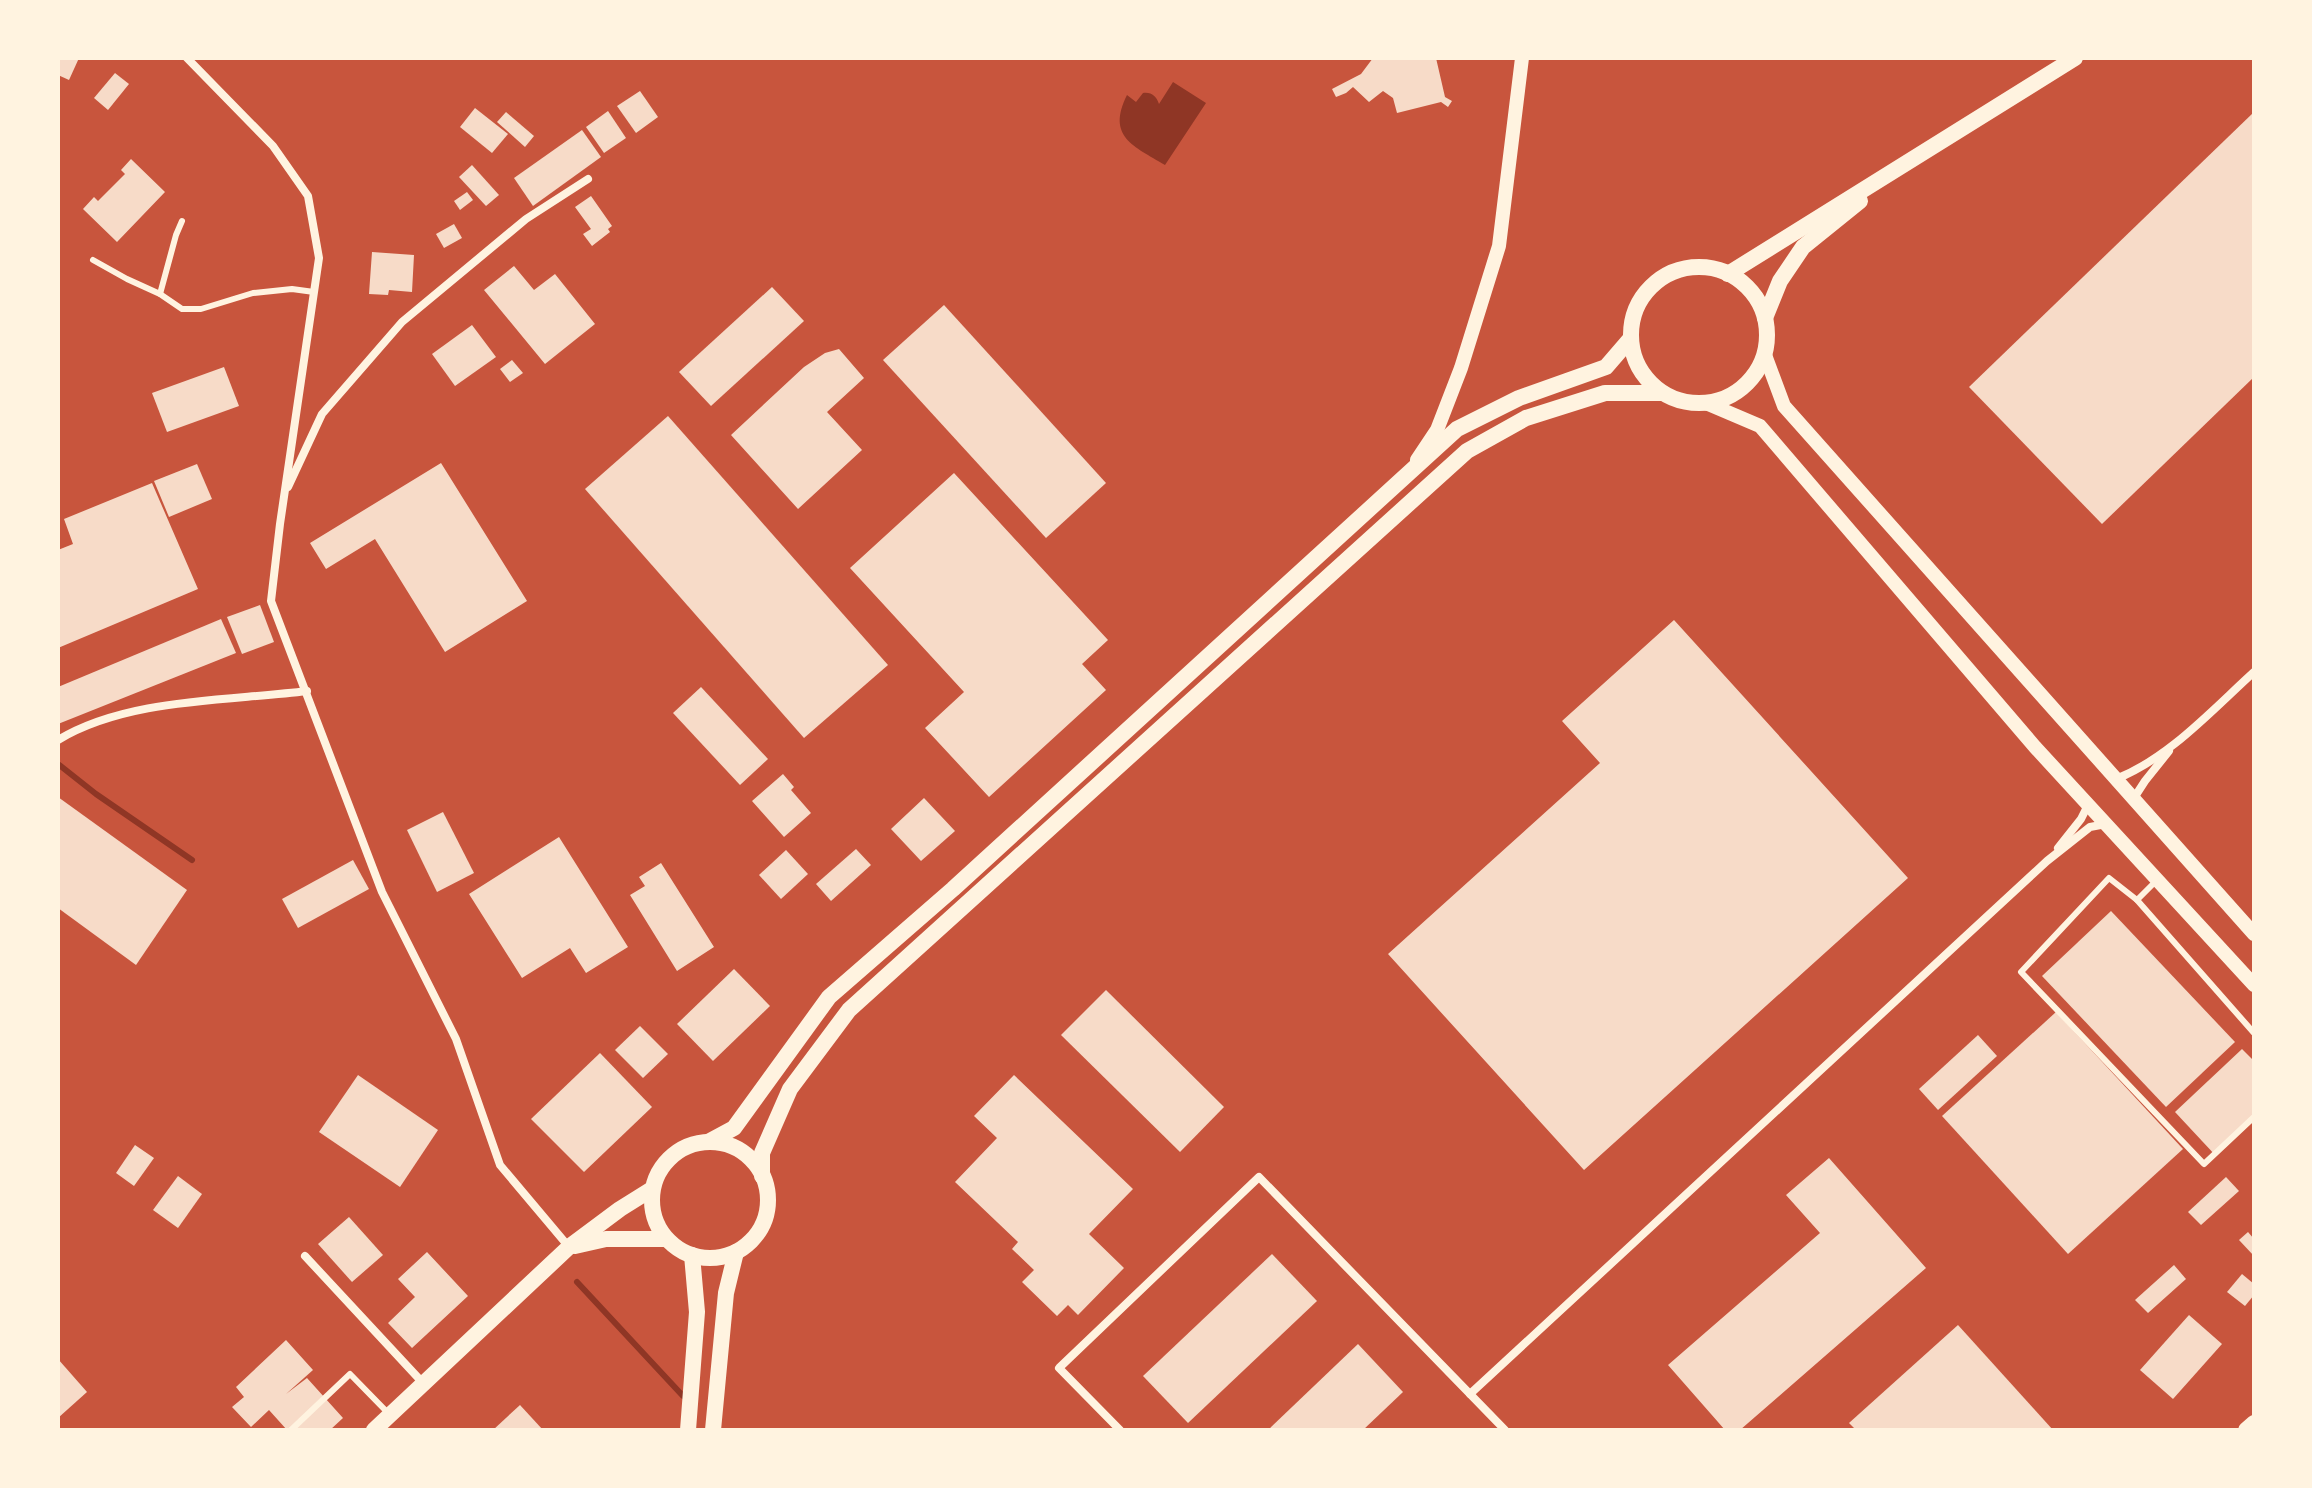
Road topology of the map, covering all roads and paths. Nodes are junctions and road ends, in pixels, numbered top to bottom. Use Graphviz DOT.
graph roads {
  1 [pos="187,58"];
  2 [pos="1522,58"];
  3 [pos="2075,58"];
  4 [pos="1901,167"];
  5 [pos="588,179"];
  6 [pos="182,221"];
  7 [pos="93,260"];
  8 [pos="1728,274"];
  9 [pos="314,292"];
  10 [pos="160,294"];
  11 [pos="1765,318"];
  12 [pos="1631,338"];
  13 [pos="1765,355"];
  14 [pos="1662,393"];
  15 [pos="1706,403"];
  16 [pos="1408,474"];
  17 [pos="284,495"];
  18 [pos="2254,672"];
  19 [pos="307,691"];
  20 [pos="58,740"];
  21 [pos="2177,741"];
  22 [pos="2116,779"];
  23 [pos="2134,798"];
  24 [pos="2088,805"];
  25 [pos="2106,824"];
  26 [pos="2047,861"];
  27 [pos="2157,880"];
  28 [pos="2137,900"];
  29 [pos="2254,934"];
  30 [pos="2254,985"];
  31 [pos="2254,1033"];
  32 [pos="2254,1117"];
  33 [pos="708,1142"];
  34 [pos="762,1176"];
  35 [pos="652,1189"];
  36 [pos="666,1239"];
  37 [pos="569,1247"];
  38 [pos="736,1252"];
  39 [pos="692,1255"];
  40 [pos="305,1256"];
  41 [pos="424,1384"];
  42 [pos="1470,1394"];
  43 [pos="390,1415"];
  44 [pos="2254,1423"];
  45 [pos="291,1430"];
  46 [pos="374,1430"];
  47 [pos="688,1430"];
  48 [pos="713,1430"];
  49 [pos="1120,1430"];
  50 [pos="1505,1430"];
  51 [pos="2246,1430"];
  1 -- 9 [label="street"];
  2 -- 16 [label="street"];
  3 -- 4 [label="main road"];
  4 -- 8 [label="main road"];
  4 -- 11 [label="main road"];
  5 -- 17 [label="street"];
  6 -- 10 [label="lane"];
  7 -- 10 [label="lane"];
  8 -- 11 [label="main road"];
  8 -- 12 [label="main road"];
  9 -- 10 [label="lane"];
  9 -- 17 [label="street"];
  11 -- 13 [label="main road"];
  12 -- 14 [label="main road"];
  12 -- 16 [label="main road"];
  13 -- 15 [label="main road"];
  13 -- 22 [label="street"];
  14 -- 15 [label="main road"];
  14 -- 34 [label="main road"];
  15 -- 24 [label="street"];
  16 -- 33 [label="main road"];
  17 -- 19 [label="street"];
  18 -- 21 [label="street"];
  19 -- 20 [label="street"];
  19 -- 37 [label="street"];
  21 -- 22 [label="street"];
  21 -- 23 [label="street"];
  22 -- 23 [label="street"];
  23 -- 29 [label="street"];
  24 -- 25 [label="street"];
  24 -- 26 [label="street"];
  25 -- 26 [label="street"];
  25 -- 27 [label="street"];
  26 -- 42 [label="street"];
  27 -- 28 [label="lane"];
  27 -- 30 [label="street"];
  28 -- 31 [label="lane"];
  28 -- 32 [label="lane"];
  33 -- 34 [label="main road"];
  33 -- 35 [label="main road"];
  34 -- 38 [label="main road"];
  35 -- 36 [label="main road"];
  35 -- 37 [label="main road"];
  36 -- 37 [label="main road"];
  36 -- 39 [label="main road"];
  37 -- 41 [label="main road"];
  38 -- 39 [label="main road"];
  38 -- 48 [label="main road"];
  39 -- 47 [label="main road"];
  40 -- 41 [label="street"];
  41 -- 43 [label="main road"];
  42 -- 49 [label="street"];
  42 -- 50 [label="street"];
  43 -- 45 [label="lane"];
  43 -- 46 [label="main road"];
  44 -- 51 [label="main road"];
}
